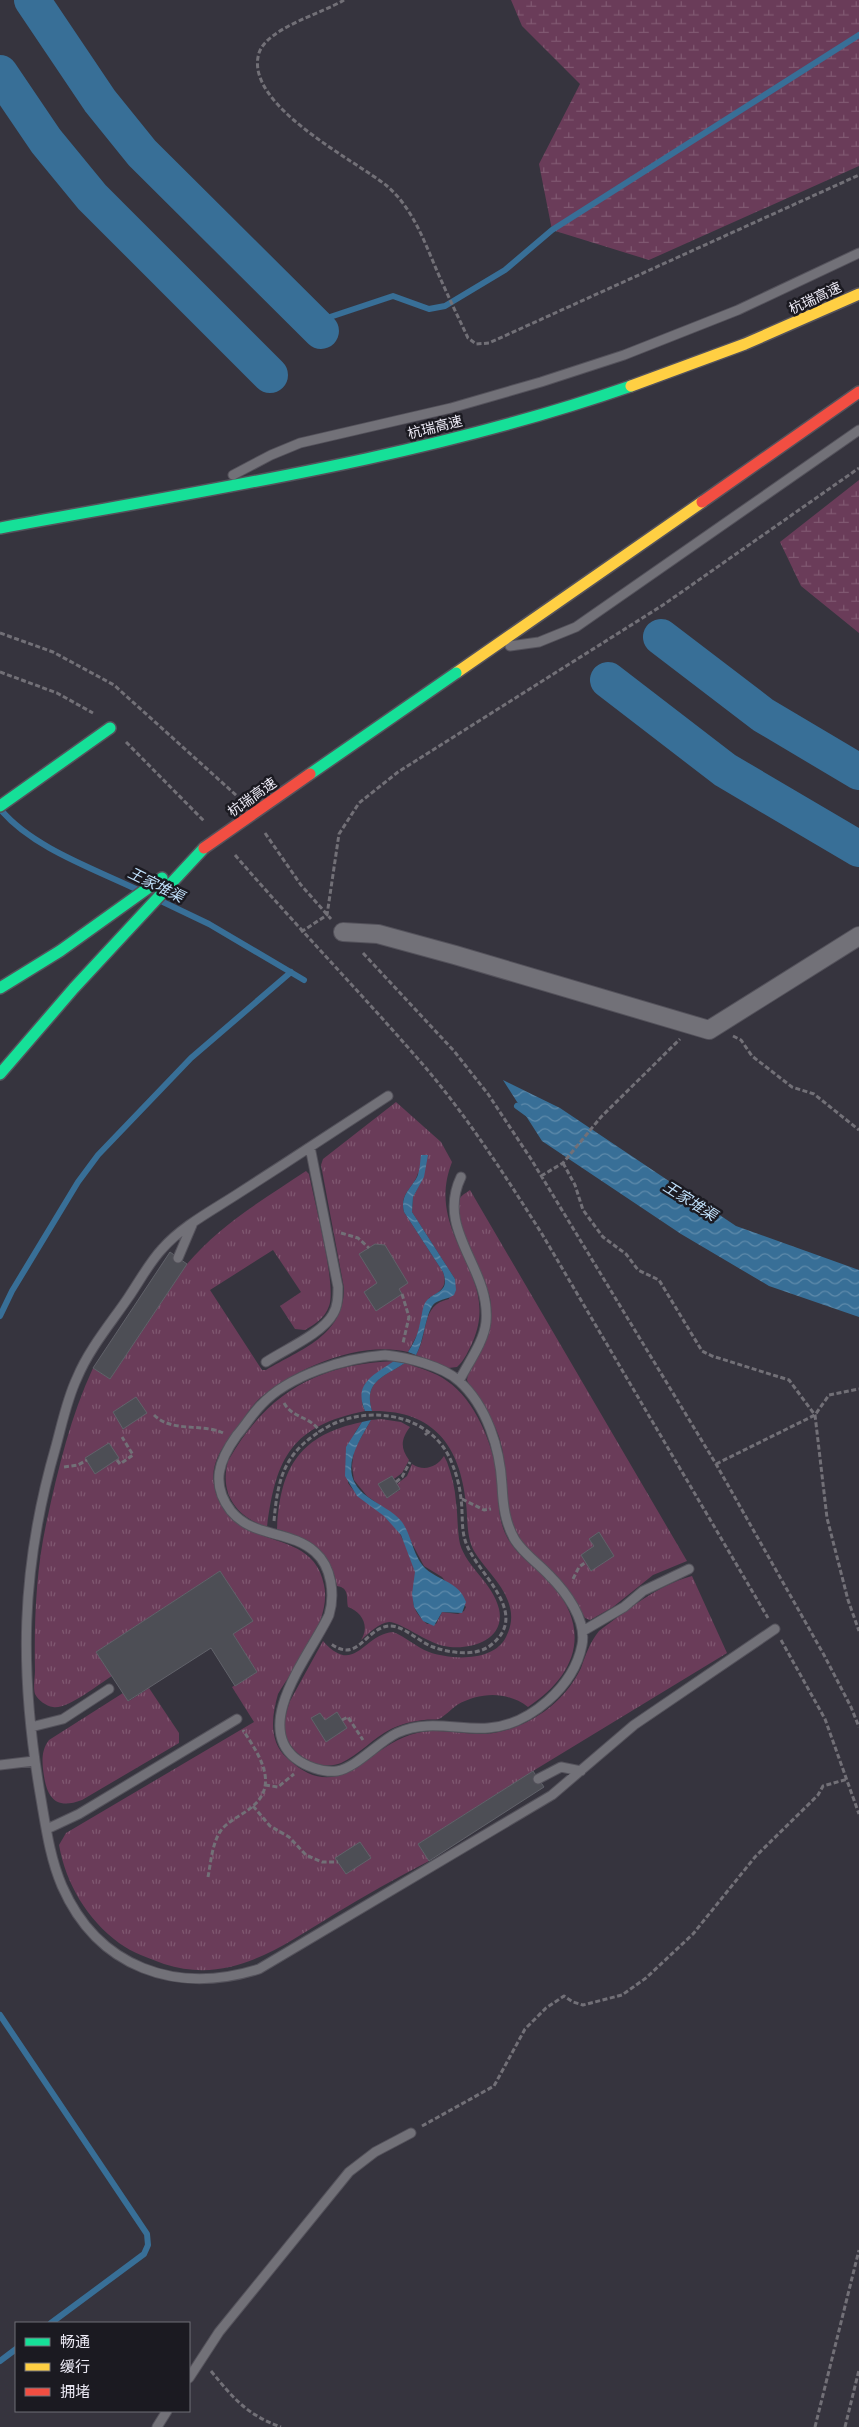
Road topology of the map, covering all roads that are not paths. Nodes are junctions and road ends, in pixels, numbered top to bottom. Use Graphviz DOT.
graph roads {
  1 [pos="859,253"];
  2 [pos="859,294"];
  3 [pos="859,392"];
  4 [pos="859,430"];
  5 [pos="186,494"];
  6 [pos="0,528"];
  7 [pos="479,657"];
  8 [pos="110,728"];
  9 [pos="0,806"];
  10 [pos="204,848"];
  11 [pos="343,932"];
  12 [pos="859,936"];
  13 [pos="0,988"];
  14 [pos="0,1074"];
  15 [pos="388,1096"];
  16 [pos="310,1146"];
  17 [pos="461,1177"];
  18 [pos="193,1223"];
  19 [pos="178,1258"];
  20 [pos="266,1362"];
  21 [pos="459,1380"];
  22 [pos="689,1569"];
  23 [pos="775,1629"];
  24 [pos="583,1632"];
  25 [pos="109,1689"];
  26 [pos="237,1719"];
  27 [pos="31,1727"];
  28 [pos="34,1761"];
  29 [pos="0,1765"];
  30 [pos="581,1771"];
  31 [pos="538,1779"];
  32 [pos="46,1829"];
  33 [pos="411,2133"];
  34 [pos="190,2377"];
  35 [pos="167,2412"];
  36 [pos="157,2427"];
  1 -- 5 [label="lane"];
  2 -- 5 [label="main road, 杭瑞高速"];
  3 -- 7 [label="main road, 杭瑞高速"];
  4 -- 7 [label="lane"];
  5 -- 6 [label="main road, 杭瑞高速"];
  7 -- 10 [label="main road, 杭瑞高速, bridge"];
  8 -- 9 [label="main road"];
  10 -- 13 [label="main road"];
  10 -- 14 [label="main road"];
  11 -- 12 [label="street"];
  15 -- 16 [label="lane"];
  16 -- 18 [label="lane"];
  16 -- 20 [label="lane"];
  17 -- 21 [label="lane"];
  18 -- 19 [label="lane"];
  18 -- 27 [label="lane"];
  21 -- 24 [label="lane"];
  21 -- 24 [label="lane"];
  22 -- 24 [label="lane"];
  23 -- 30 [label="lane"];
  25 -- 27 [label="lane"];
  26 -- 32 [label="lane"];
  27 -- 28 [label="lane"];
  28 -- 29 [label="lane"];
  28 -- 32 [label="lane"];
  30 -- 31 [label="lane"];
  30 -- 32 [label="lane"];
  33 -- 34 [label="lane"];
  35 -- 36 [label="lane"];
}
